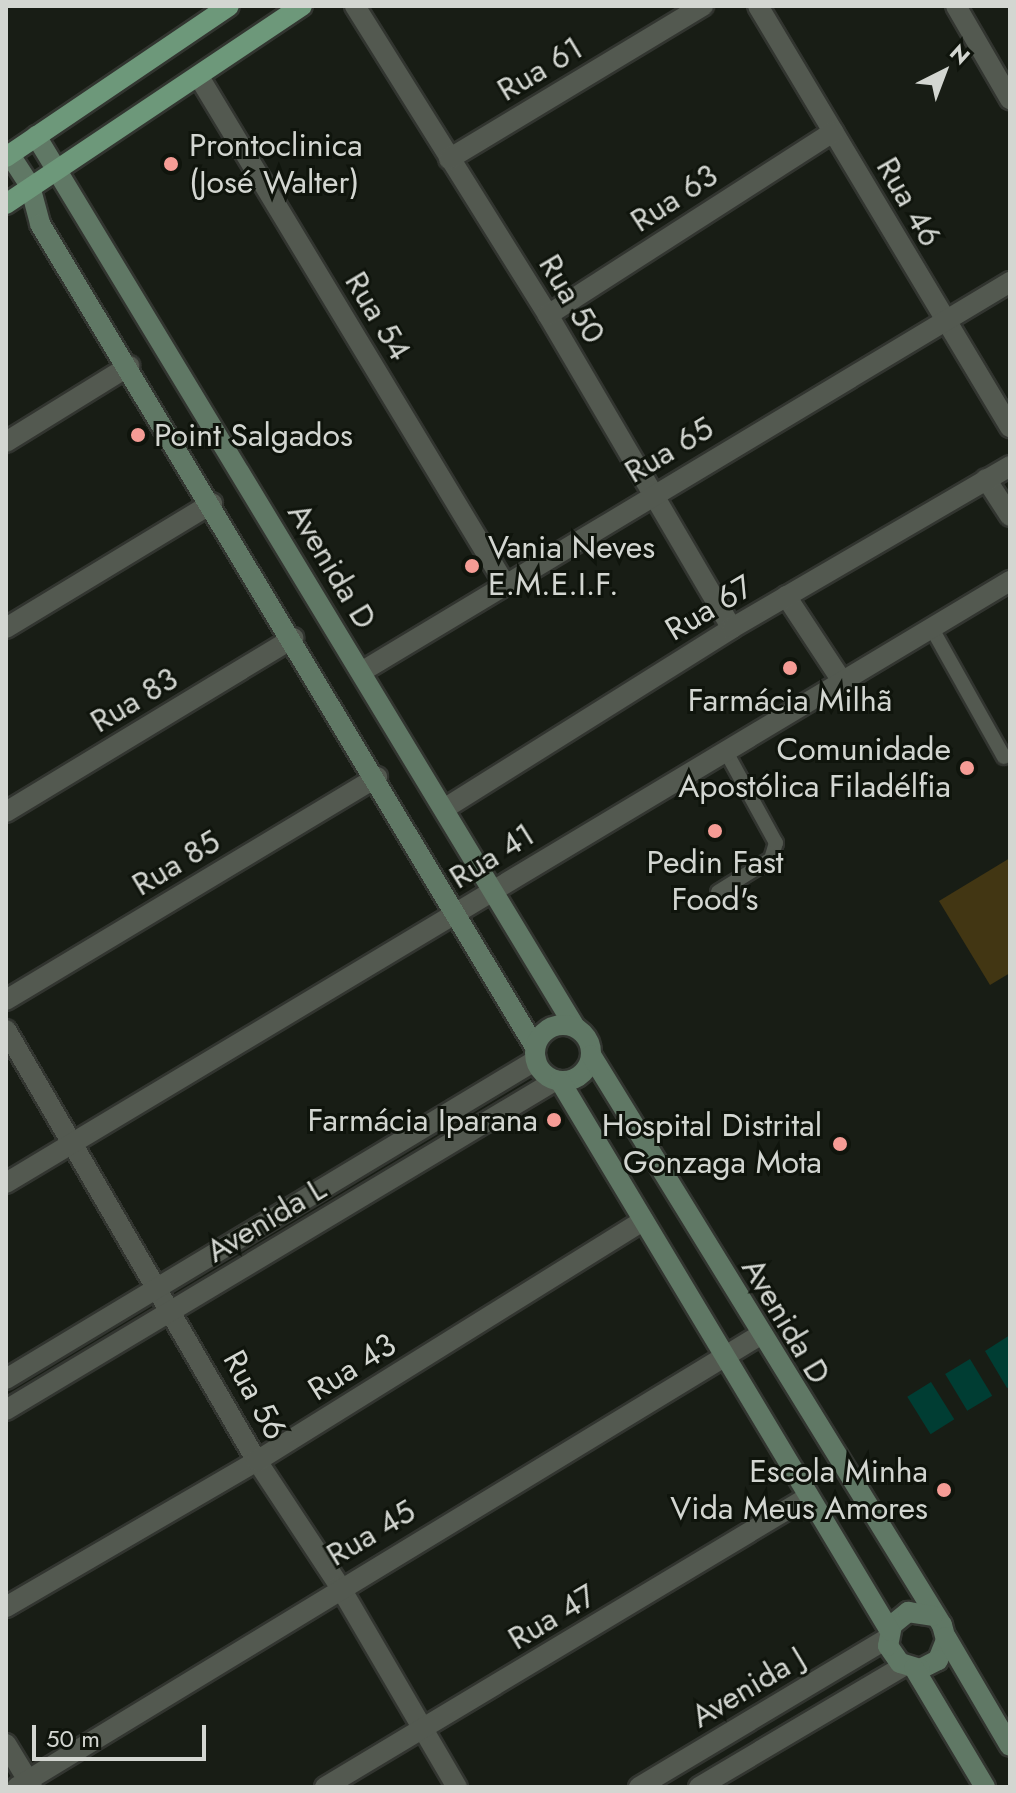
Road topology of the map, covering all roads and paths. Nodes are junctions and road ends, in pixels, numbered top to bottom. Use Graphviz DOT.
graph roads {
  1 [pos="229,6"];
  2 [pos="302,6"];
  3 [pos="355,6"];
  4 [pos="703,6"];
  5 [pos="758,6"];
  6 [pos="956,6"];
  7 [pos="199,77"];
  8 [pos="1010,99"];
  9 [pos="833,132"];
  10 [pos="36,136"];
  11 [pos="7,154"];
  12 [pos="449,159"];
  13 [pos="57,169"];
  14 [pos="30,186"];
  15 [pos="6,204"];
  16 [pos="1010,282"];
  17 [pos="548,315"];
  18 [pos="944,322"];
  19 [pos="129,366"];
  20 [pos="1010,427"];
  21 [pos="6,442"];
  22 [pos="1010,466"];
  23 [pos="986,479"];
  24 [pos="652,495"];
  25 [pos="212,503"];
  26 [pos="1010,516"];
  27 [pos="1010,581"];
  28 [pos="506,586"];
  29 [pos="786,596"];
  30 [pos="931,627"];
  31 [pos="6,628"];
  32 [pos="732,628"];
  33 [pos="293,638"];
  34 [pos="361,672"];
  35 [pos="842,681"];
  36 [pos="725,750"];
  37 [pos="1004,757"];
  38 [pos="377,777"];
  39 [pos="444,809"];
  40 [pos="6,812"];
  41 [pos="492,890"];
  42 [pos="718,892"];
  43 [pos="456,913"];
  44 [pos="6,1000"];
  45 [pos="575,1027"];
  46 [pos="6,1030"];
  47 [pos="536,1054"];
  48 [pos="591,1055"];
  49 [pos="558,1081"];
  50 [pos="73,1143"];
  51 [pos="6,1183"];
  52 [pos="643,1221"];
  53 [pos="160,1288"];
  54 [pos="174,1311"];
  55 [pos="760,1335"];
  56 [pos="725,1356"];
  57 [pos="6,1379"];
  58 [pos="6,1410"];
  59 [pos="257,1461"];
  60 [pos="808,1497"];
  61 [pos="340,1587"];
  62 [pos="6,1607"];
  63 [pos="933,1616"];
  64 [pos="889,1635"];
  65 [pos="946,1637"];
  66 [pos="910,1667"];
  67 [pos="422,1731"];
  68 [pos="6,1744"];
  69 [pos="1010,1746"];
  70 [pos="25,1785"];
  71 [pos="325,1787"];
  72 [pos="457,1787"];
  73 [pos="639,1787"];
  74 [pos="699,1787"];
  75 [pos="985,1787"];
  1 -- 10 [label="main road"];
  2 -- 7 [label="main road"];
  3 -- 12 [label="street, Rua 50"];
  4 -- 12 [label="street, Rua 61"];
  5 -- 9 [label="street, Rua 46"];
  6 -- 8 [label="street"];
  7 -- 13 [label="main road"];
  7 -- 28 [label="street, Rua 54"];
  9 -- 17 [label="street, Rua 63"];
  9 -- 18 [label="street, Rua 46"];
  10 -- 11 [label="main road"];
  10 -- 13 [label="main road, Avenida D"];
  11 -- 14 [label="main road"];
  12 -- 17 [label="street, Rua 50"];
  13 -- 14 [label="main road"];
  13 -- 34 [label="main road, Avenida D"];
  14 -- 15 [label="main road"];
  14 -- 19 [label="main road"];
  16 -- 18 [label="street, Rua 65"];
  17 -- 24 [label="street, Rua 50"];
  18 -- 20 [label="street, Rua 46"];
  18 -- 24 [label="street, Rua 65"];
  19 -- 21 [label="street"];
  19 -- 25 [label="main road"];
  22 -- 23 [label="street, Rua 67"];
  23 -- 26 [label="street"];
  23 -- 29 [label="street, Rua 67"];
  24 -- 28 [label="street, Rua 65"];
  24 -- 32 [label="street, Rua 50"];
  25 -- 31 [label="street"];
  25 -- 33 [label="main road"];
  27 -- 30 [label="street, Rua 41"];
  28 -- 34 [label="street, Rua 65"];
  29 -- 32 [label="street, Rua 67"];
  29 -- 35 [label="street"];
  30 -- 35 [label="street, Rua 41"];
  30 -- 37 [label="lane"];
  32 -- 39 [label="street, Rua 67"];
  33 -- 38 [label="main road"];
  33 -- 40 [label="street, Rua 83"];
  34 -- 39 [label="main road, Avenida D"];
  35 -- 36 [label="street, Rua 41"];
  36 -- 41 [label="street, Rua 41"];
  36 -- 42 [label="lane"];
  38 -- 43 [label="main road"];
  38 -- 44 [label="street, Rua 85"];
  39 -- 41 [label="main road, Avenida D"];
  41 -- 43 [label="street, Rua 41"];
  41 -- 45 [label="main road, Avenida D"];
  43 -- 47 [label="main road"];
  43 -- 50 [label="street, Rua 41"];
  45 -- 47 [label="main road"];
  45 -- 48 [label="main road"];
  46 -- 50 [label="street, Rua 56"];
  47 -- 49 [label="main road"];
  47 -- 53 [label="street, Avenida L"];
  48 -- 49 [label="main road"];
  48 -- 55 [label="main road, Avenida D"];
  49 -- 52 [label="main road"];
  49 -- 54 [label="street, Avenida L"];
  50 -- 51 [label="street, Rua 41"];
  50 -- 53 [label="street, Rua 56"];
  52 -- 56 [label="main road"];
  52 -- 59 [label="street, Rua 43"];
  53 -- 54 [label="street, Rua 56"];
  53 -- 57 [label="street, Avenida L"];
  54 -- 58 [label="street, Avenida L"];
  54 -- 59 [label="street, Rua 56"];
  55 -- 56 [label="street, Rua 45"];
  55 -- 63 [label="main road, Avenida D"];
  56 -- 60 [label="main road"];
  56 -- 61 [label="street, Rua 45"];
  59 -- 61 [label="street, Rua 56"];
  59 -- 62 [label="street, Rua 43"];
  60 -- 64 [label="main road"];
  60 -- 67 [label="street, Rua 47"];
  61 -- 67 [label="street, Rua 56"];
  61 -- 70 [label="street, Rua 45"];
  63 -- 64 [label="main road"];
  63 -- 65 [label="main road"];
  64 -- 66 [label="main road"];
  64 -- 73 [label="street, Avenida J"];
  65 -- 66 [label="main road"];
  65 -- 69 [label="main road"];
  66 -- 74 [label="street, Avenida J"];
  66 -- 75 [label="main road"];
  67 -- 71 [label="street, Rua 47"];
  67 -- 72 [label="street, Rua 56"];
  68 -- 70 [label="street"];
}
